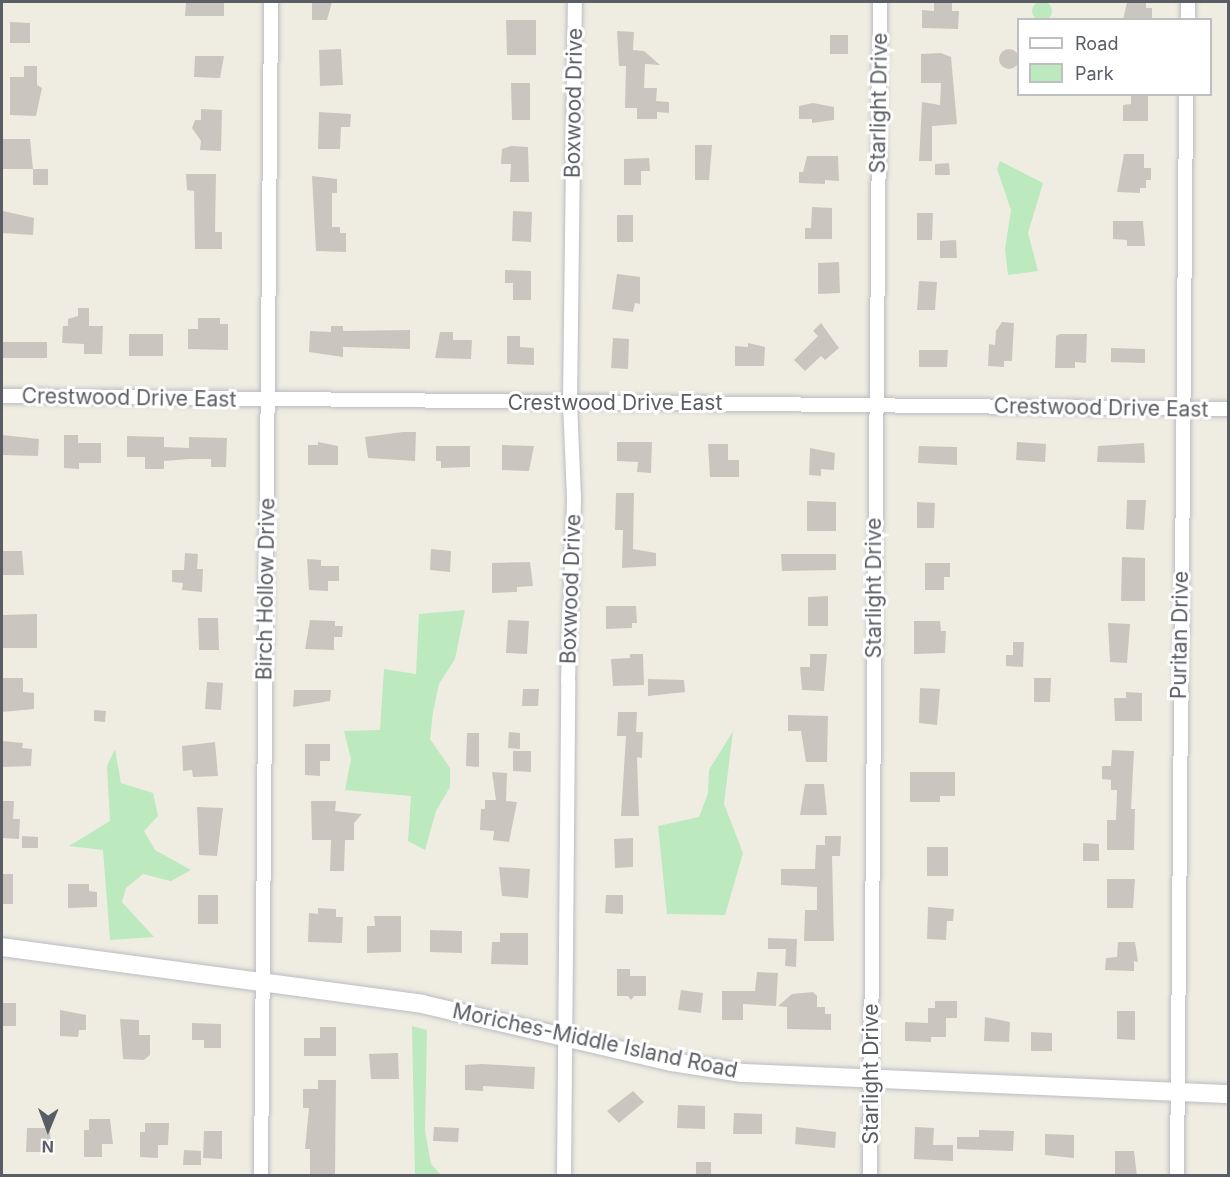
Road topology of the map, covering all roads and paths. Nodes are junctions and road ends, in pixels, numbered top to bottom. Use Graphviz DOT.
graph roads {
  1 [pos="271,2"];
  2 [pos="575,2"];
  3 [pos="880,2"];
  4 [pos="1188,2"];
  5 [pos="1188,18"];
  6 [pos="1186,96"];
  7 [pos="2,396"];
  8 [pos="268,400"];
  9 [pos="570,402"];
  10 [pos="877,405"];
  11 [pos="1184,409"];
  12 [pos="1228,409"];
  13 [pos="2,947"];
  14 [pos="262,984"];
  15 [pos="565,1038"];
  16 [pos="871,1080"];
  17 [pos="1177,1092"];
  18 [pos="1228,1094"];
  19 [pos="261,1176"];
  20 [pos="564,1176"];
  21 [pos="870,1176"];
  22 [pos="1177,1176"];
  1 -- 8 [label="street, Birch Hollow Drive"];
  2 -- 9 [label="street, Boxwood Drive"];
  3 -- 10 [label="street, Starlight Drive"];
  4 -- 5 [label="street"];
  6 -- 11 [label="street, Puritan Drive"];
  7 -- 8 [label="street, Crestwood Drive East"];
  8 -- 9 [label="street, Crestwood Drive East"];
  8 -- 14 [label="street, Birch Hollow Drive"];
  9 -- 10 [label="street, Crestwood Drive East"];
  9 -- 15 [label="street, Boxwood Drive"];
  10 -- 11 [label="street, Crestwood Drive East"];
  10 -- 16 [label="street, Starlight Drive"];
  11 -- 12 [label="street, Crestwood Drive East"];
  11 -- 17 [label="street, Puritan Drive"];
  13 -- 14 [label="main road, Moriches-Middle Island Road"];
  14 -- 15 [label="main road, Moriches-Middle Island Road"];
  14 -- 19 [label="street, Birch Hollow Drive"];
  15 -- 16 [label="main road, Moriches-Middle Island Road"];
  15 -- 20 [label="street, Boxwood Drive"];
  16 -- 17 [label="main road, Moriches-Middle Island Road"];
  16 -- 21 [label="street, Starlight Drive"];
  17 -- 18 [label="main road, Moriches-Middle Island Road"];
  17 -- 22 [label="street, Puritan Drive"];
}
